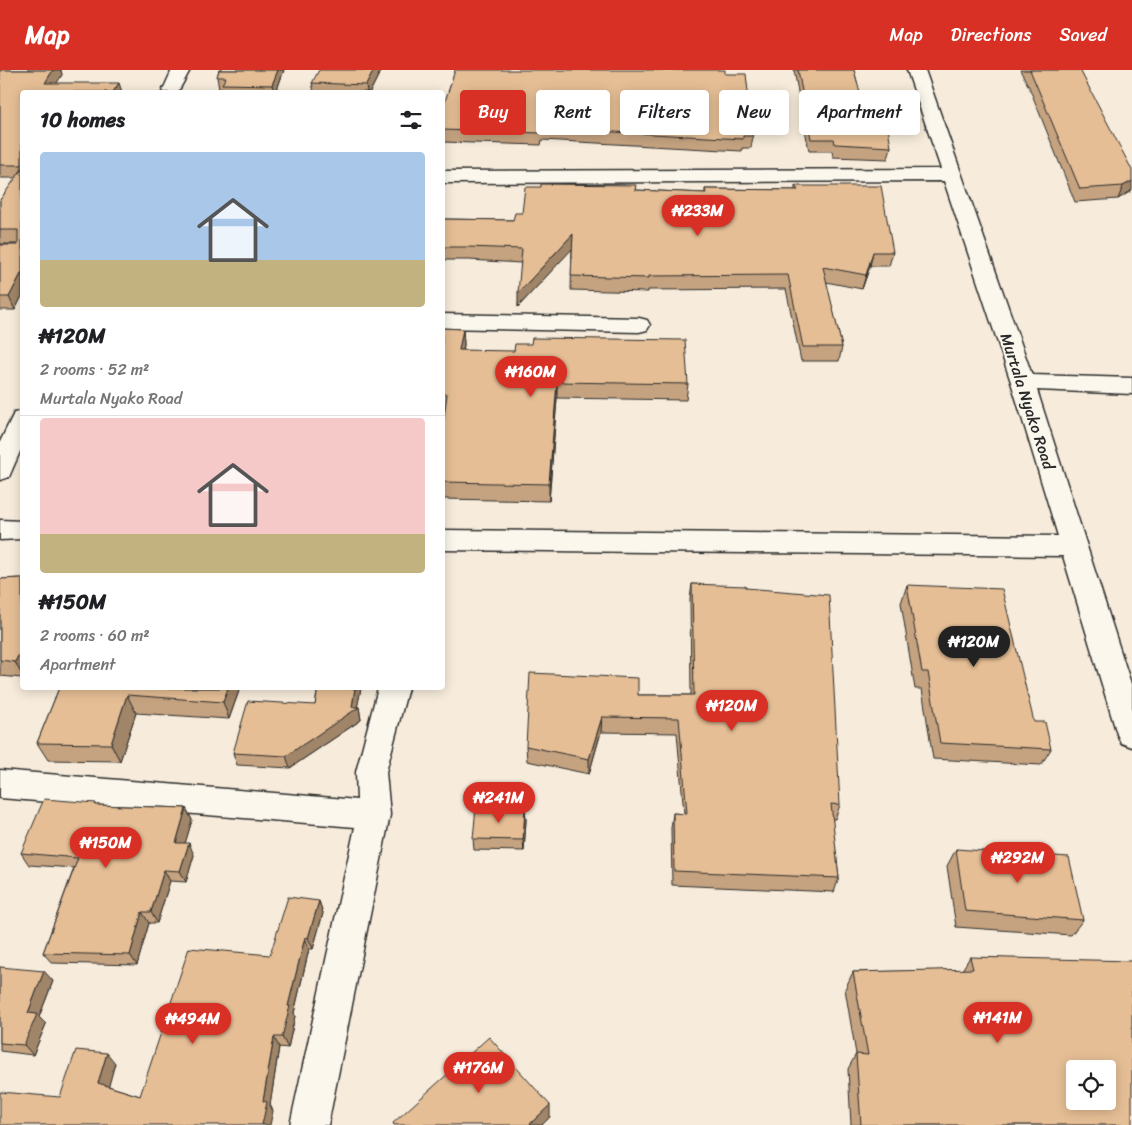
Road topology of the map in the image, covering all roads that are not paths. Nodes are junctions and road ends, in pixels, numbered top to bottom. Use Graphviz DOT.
graph roads {
  1 [pos="181,70"];
  2 [pos="916,70"];
  3 [pos="171,90"];
  4 [pos="952,175"];
  5 [pos="445,177"];
  6 [pos="445,321"];
  7 [pos="639,325"];
  8 [pos="1023,382"];
  9 [pos="1132,386"];
  10 [pos="20,424"];
  11 [pos="0,471"];
  12 [pos="0,530"];
  13 [pos="20,530"];
  14 [pos="445,540"];
  15 [pos="1074,546"];
  16 [pos="392,690"];
  17 [pos="1132,734"];
  18 [pos="0,784"];
  19 [pos="374,814"];
  20 [pos="309,1125"];
  1 -- 3 [label="street"];
  2 -- 4 [label="street, Murtala Nyako Road"];
  4 -- 5 [label="street"];
  4 -- 8 [label="street, Murtala Nyako Road"];
  6 -- 7 [label="street"];
  8 -- 9 [label="street"];
  8 -- 15 [label="street, Murtala Nyako Road"];
  10 -- 11 [label="street"];
  12 -- 13 [label="street"];
  14 -- 15 [label="street"];
  15 -- 17 [label="street, Murtala Nyako Road"];
  16 -- 19 [label="street"];
  18 -- 19 [label="street"];
  19 -- 20 [label="street"];
}
